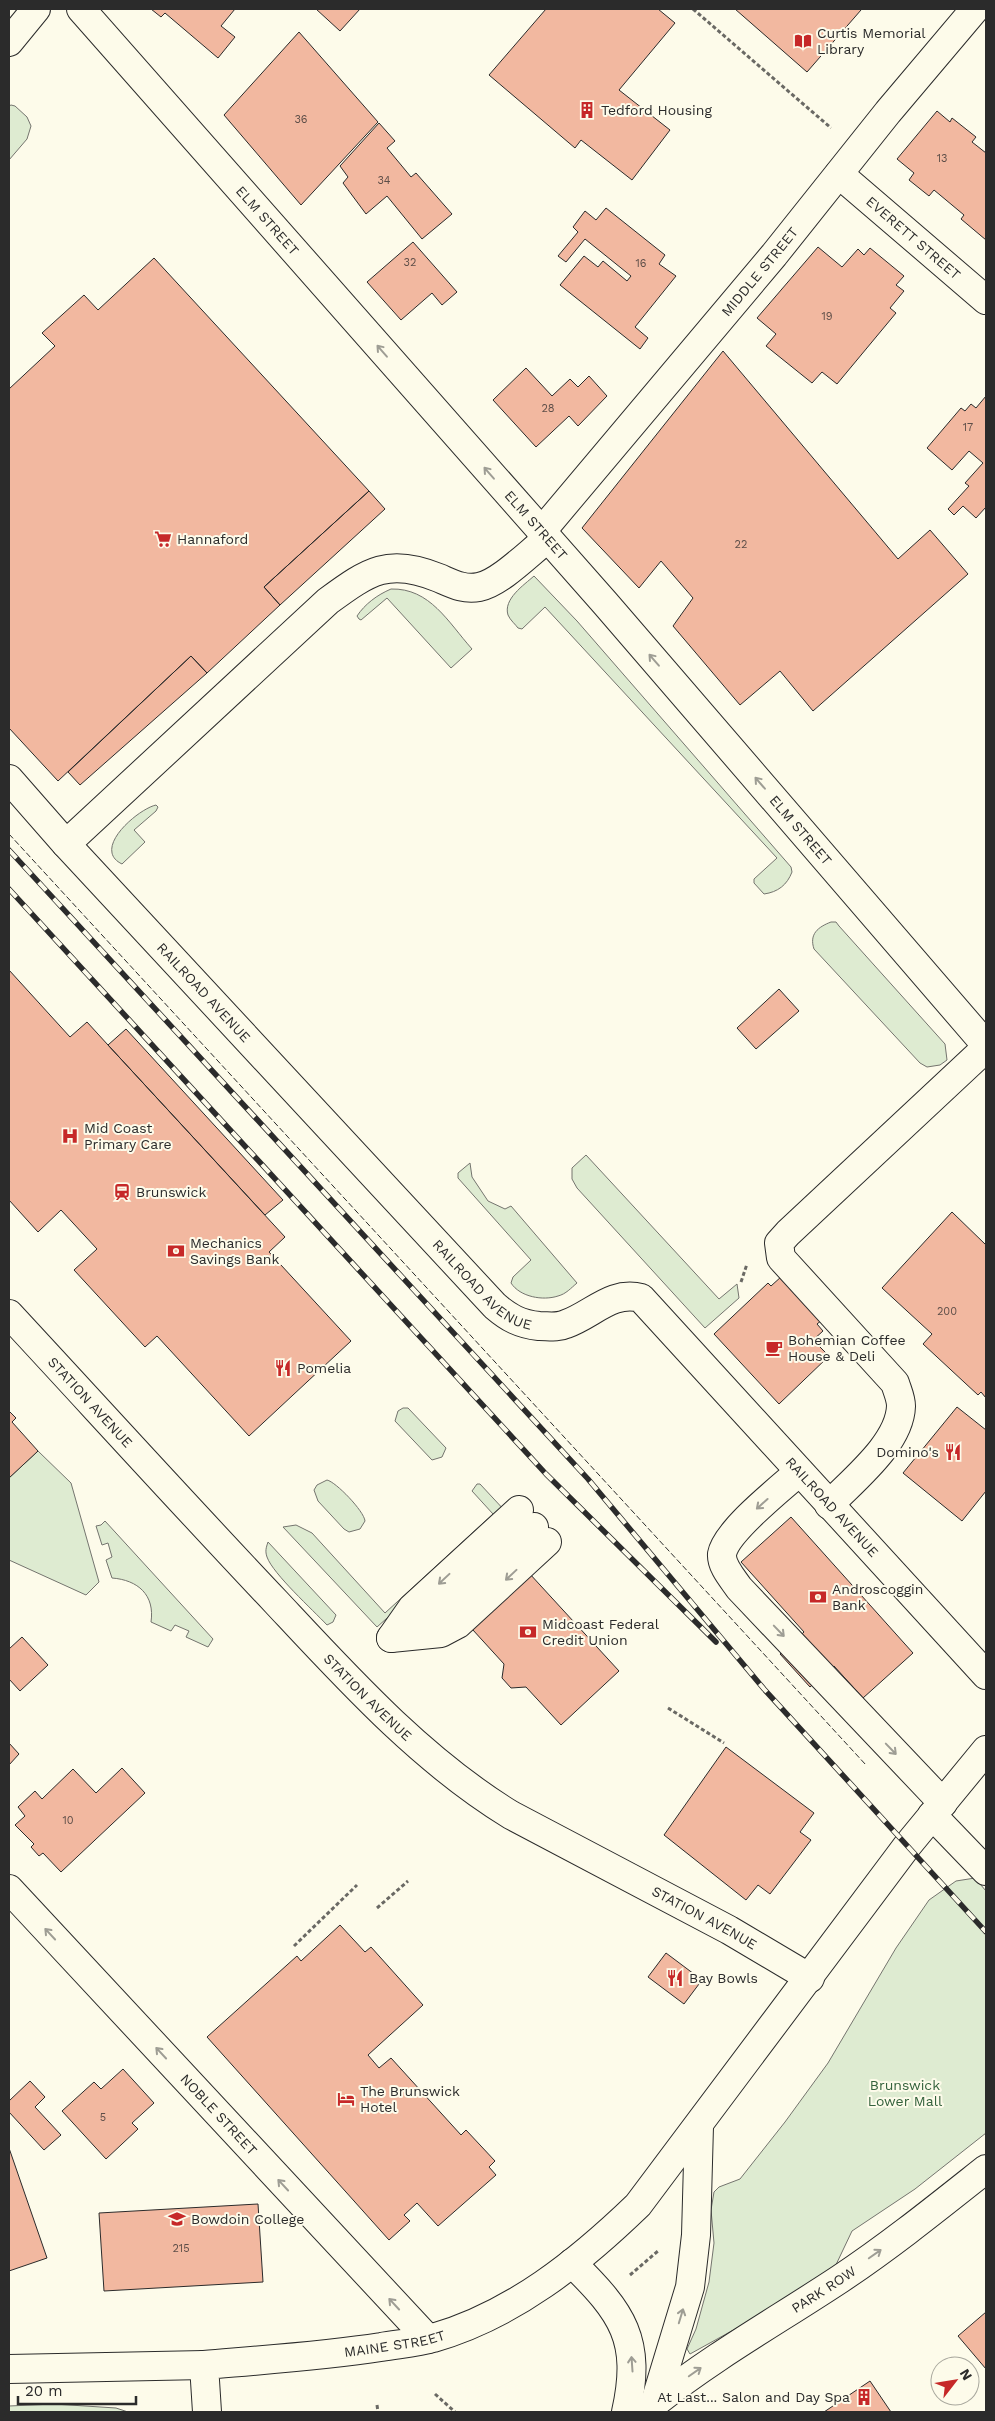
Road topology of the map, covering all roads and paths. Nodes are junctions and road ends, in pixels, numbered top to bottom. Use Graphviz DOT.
graph roads {
  1 [pos="36,9"];
  2 [pos="81,9"];
  3 [pos="693,9"];
  4 [pos="975,9"];
  5 [pos="9,42"];
  6 [pos="836,133"];
  7 [pos="839,174"];
  8 [pos="986,300"];
  9 [pos="544,535"];
  10 [pos="9,779"];
  11 [pos="66,844"];
  12 [pos="986,1046"];
  13 [pos="9,1314"];
  14 [pos="799,1472"];
  15 [pos="829,1505"];
  16 [pos="391,1638"];
  17 [pos="986,1674"];
  18 [pos="668,1708"];
  19 [pos="724,1743"];
  20 [pos="986,1750"];
  21 [pos="938,1809"];
  22 [pos="986,1871"];
  23 [pos="408,1881"];
  24 [pos="357,1885"];
  25 [pos="9,1888"];
  26 [pos="377,1908"];
  27 [pos="294,1946"];
  28 [pos="810,1978"];
  29 [pos="699,2126"];
  30 [pos="986,2169"];
  31 [pos="659,2250"];
  32 [pos="572,2264"];
  33 [pos="627,2278"];
  34 [pos="428,2340"];
  35 [pos="204,2365"];
  36 [pos="9,2369"];
  37 [pos="435,2394"];
  38 [pos="377,2405"];
  39 [pos="654,2407"];
  40 [pos="207,2412"];
  41 [pos="378,2412"];
  42 [pos="455,2412"];
  43 [pos="626,2412"];
  1 -- 5 [label="street"];
  9 -- 2 [label="street, ELM STREET, one-way"];
  3 -- 6 [label="path"];
  4 -- 7 [label="street, MIDDLE STREET"];
  7 -- 8 [label="street, EVERETT STREET"];
  7 -- 9 [label="street, MIDDLE STREET"];
  9 -- 11 [label="street, MIDDLE STREET"];
  12 -- 9 [label="street, ELM STREET, one-way"];
  10 -- 11 [label="street, RAILROAD AVENUE"];
  11 -- 14 [label="street, RAILROAD AVENUE"];
  12 -- 15 [label="street"];
  13 -- 28 [label="street, STATION AVENUE"];
  14 -- 15 [label="street, RAILROAD AVENUE"];
  14 -- 21 [label="street, one-way"];
  15 -- 17 [label="street, RAILROAD AVENUE"];
  16 -- 16 [label="street"];
  18 -- 19 [label="path"];
  20 -- 21 [label="street, MAINE STREET"];
  21 -- 22 [label="street"];
  21 -- 28 [label="street, MAINE STREET"];
  23 -- 26 [label="path"];
  24 -- 27 [label="path"];
  34 -- 25 [label="street, NOBLE STREET, one-way"];
  28 -- 29 [label="street, MAINE STREET"];
  29 -- 32 [label="street, MAINE STREET"];
  39 -- 29 [label="street, one-way"];
  39 -- 30 [label="street, PARK ROW, one-way"];
  31 -- 33 [label="path"];
  32 -- 34 [label="street, MAINE STREET"];
  43 -- 32 [label="street, one-way"];
  34 -- 35 [label="street, MAINE STREET"];
  35 -- 36 [label="street, MAINE STREET"];
  35 -- 40 [label="street"];
  37 -- 42 [label="path"];
  38 -- 41 [label="path"];
}
